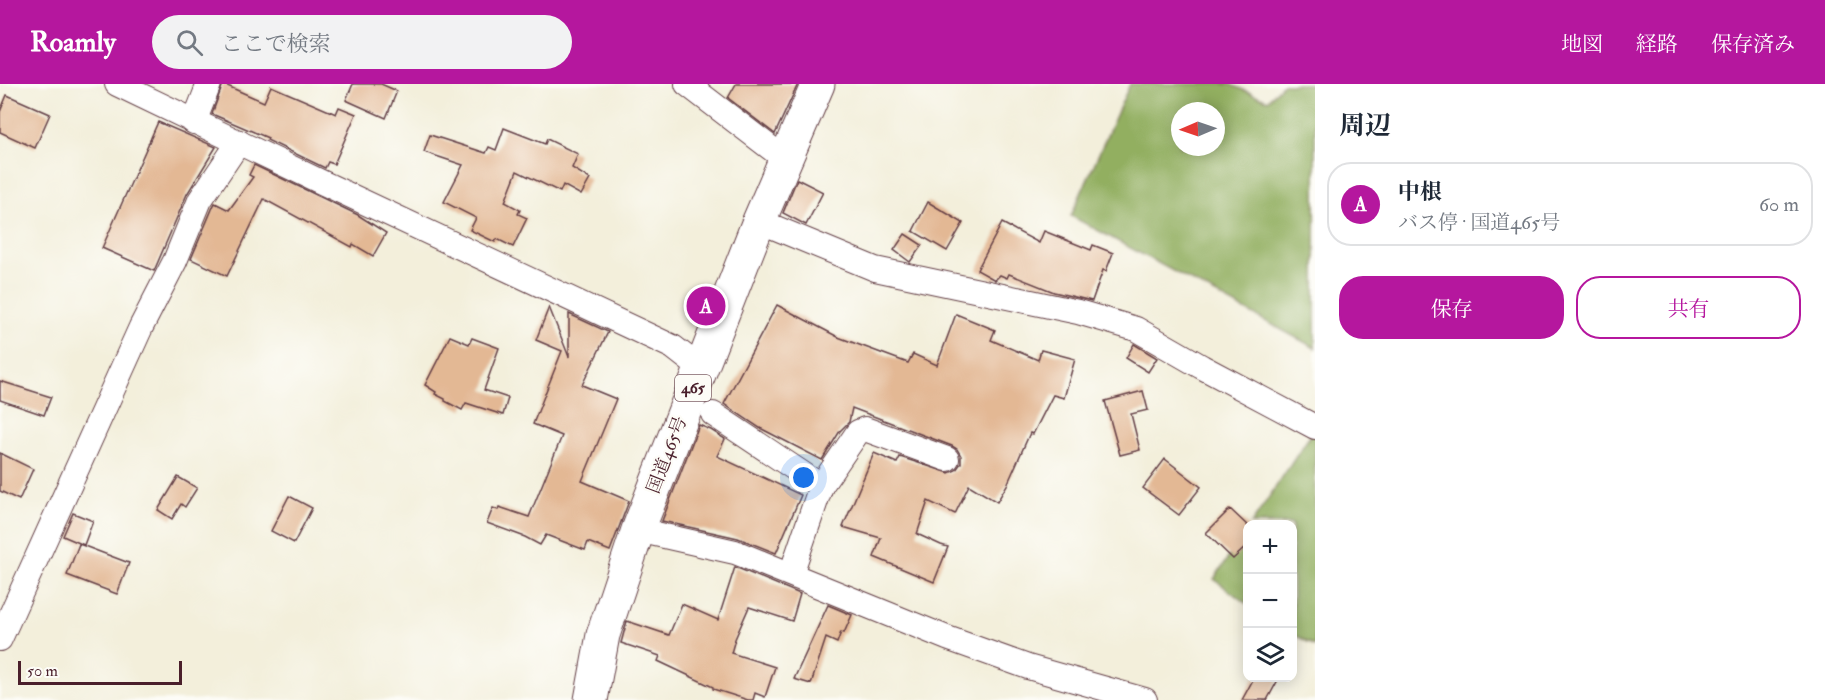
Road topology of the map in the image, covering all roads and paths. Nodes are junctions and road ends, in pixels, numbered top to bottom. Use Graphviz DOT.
graph roads {
  1 [pos="117,84"];
  2 [pos="209,84"];
  3 [pos="687,84"];
  4 [pos="818,84"];
  5 [pos="194,122"];
  6 [pos="239,142"];
  7 [pos="785,159"];
  8 [pos="759,221"];
  9 [pos="700,368"];
  10 [pos="713,414"];
  11 [pos="1315,427"];
  12 [pos="947,459"];
  13 [pos="821,486"];
  14 [pos="638,530"];
  15 [pos="791,574"];
  16 [pos="0,639"];
  17 [pos="591,700"];
  18 [pos="1145,700"];
  1 -- 5 [label="street"];
  2 -- 5 [label="street"];
  3 -- 7 [label="street"];
  4 -- 7 [label="highway, 国道465号 / 465"];
  5 -- 6 [label="street"];
  6 -- 9 [label="street"];
  6 -- 16 [label="street"];
  7 -- 8 [label="highway, 国道465号 / 465"];
  8 -- 9 [label="highway, 国道465号 / 465"];
  8 -- 11 [label="street"];
  9 -- 14 [label="highway, 国道465号 / 465"];
  10 -- 13 [label="street"];
  12 -- 13 [label="street"];
  13 -- 15 [label="street"];
  14 -- 15 [label="street"];
  14 -- 17 [label="highway, 国道465号 / 465"];
  15 -- 18 [label="street"];
}
